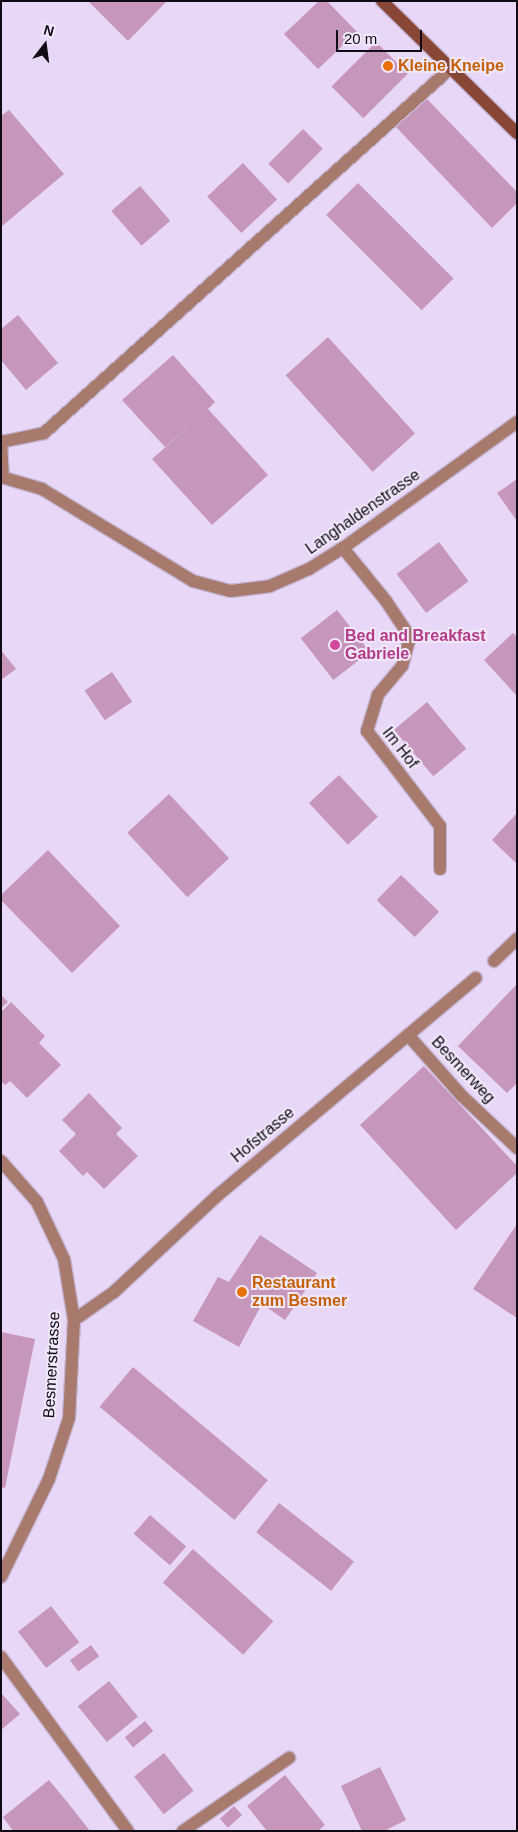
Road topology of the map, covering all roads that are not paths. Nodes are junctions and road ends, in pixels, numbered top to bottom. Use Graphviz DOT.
graph roads {
  1 [pos="382,1"];
  2 [pos="450,68"];
  3 [pos="517,133"];
  4 [pos="517,422"];
  5 [pos="1,442"];
  6 [pos="2,477"];
  7 [pos="344,548"];
  8 [pos="440,869"];
  9 [pos="517,939"];
  10 [pos="494,961"];
  11 [pos="476,978"];
  12 [pos="408,1035"];
  13 [pos="517,1148"];
  14 [pos="1,1161"];
  15 [pos="74,1320"];
  16 [pos="1,1577"];
  17 [pos="1,1657"];
  18 [pos="289,1758"];
  19 [pos="128,1831"];
  20 [pos="183,1831"];
  1 -- 2 [label="street"];
  2 -- 3 [label="street"];
  2 -- 5 [label="street"];
  4 -- 7 [label="street, Langhaldenstrasse"];
  5 -- 6 [label="street"];
  6 -- 7 [label="street, Langhaldenstrasse"];
  7 -- 8 [label="street, Im Hof"];
  9 -- 10 [label="street"];
  11 -- 12 [label="street, Hofstrasse"];
  12 -- 13 [label="street, Besmerweg"];
  12 -- 15 [label="street, Hofstrasse"];
  14 -- 15 [label="street, Besmerstrasse"];
  15 -- 16 [label="street, Besmerstrasse"];
  17 -- 19 [label="street"];
  18 -- 20 [label="street"];
}
